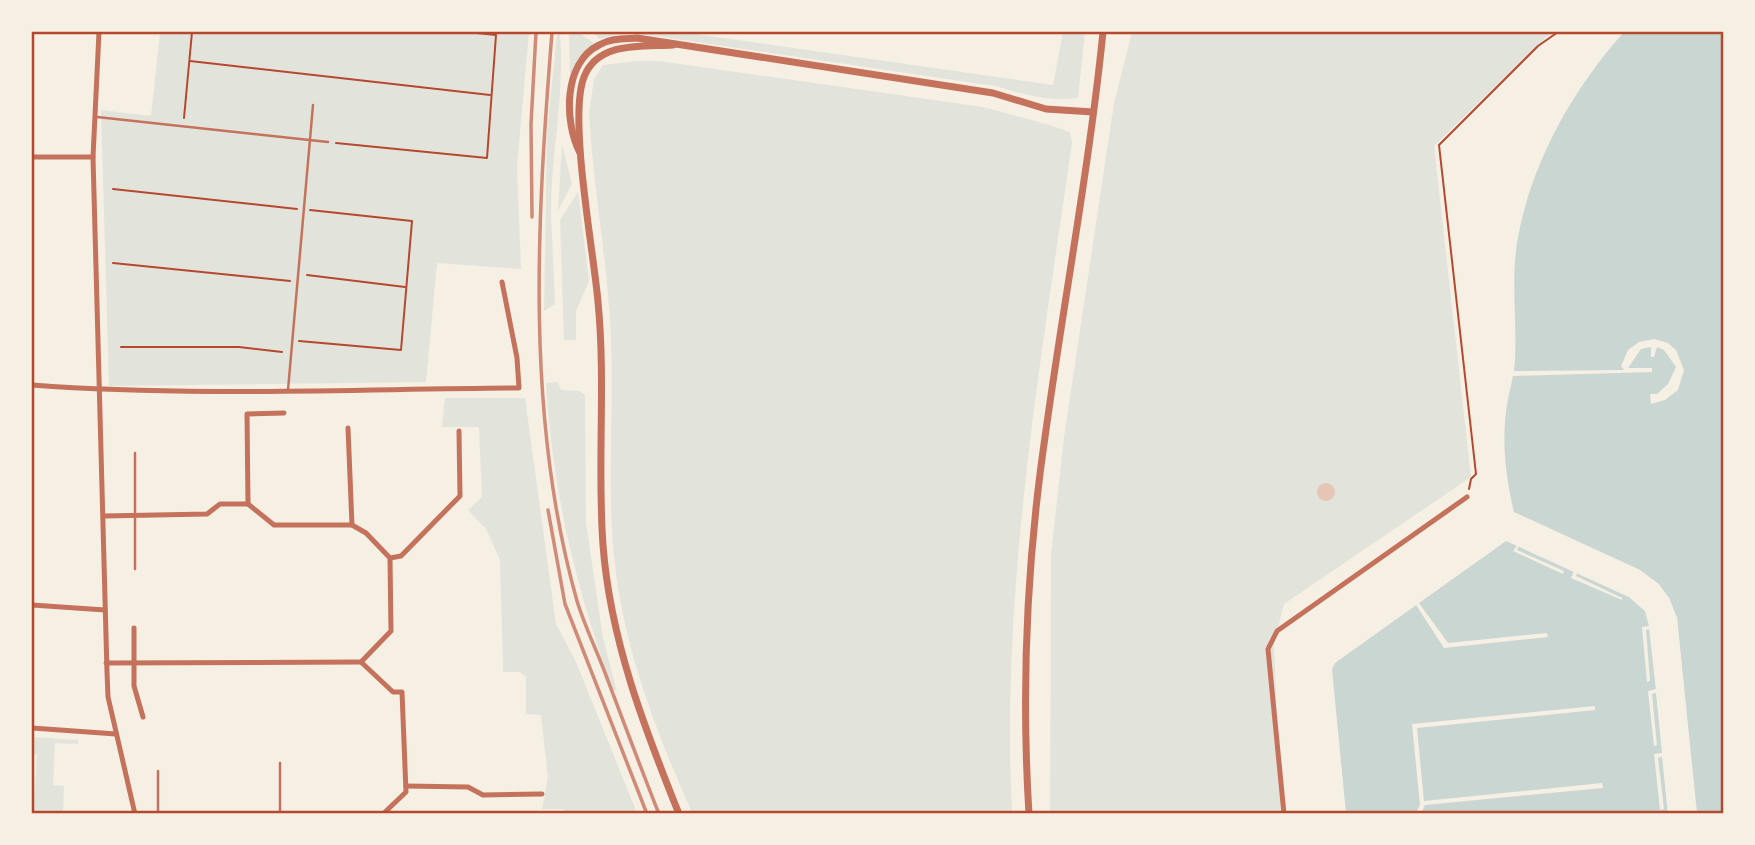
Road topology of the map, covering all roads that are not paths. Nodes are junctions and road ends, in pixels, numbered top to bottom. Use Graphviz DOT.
graph roads {
  1 [pos="99,32"];
  2 [pos="1103,32"];
  3 [pos="313,105"];
  4 [pos="1093,112"];
  5 [pos="94,116"];
  6 [pos="310,140"];
  7 [pos="328,142"];
  8 [pos="32,157"];
  9 [pos="93,157"];
  10 [pos="502,282"];
  11 [pos="32,385"];
  12 [pos="101,390"];
  13 [pos="288,390"];
  14 [pos="284,413"];
  15 [pos="348,428"];
  16 [pos="460,431"];
  17 [pos="135,453"];
  18 [pos="1467,497"];
  19 [pos="248,504"];
  20 [pos="135,515"];
  21 [pos="104,516"];
  22 [pos="352,525"];
  23 [pos="390,558"];
  24 [pos="135,569"];
  25 [pos="32,604"];
  26 [pos="105,610"];
  27 [pos="134,628"];
  28 [pos="361,662"];
  29 [pos="106,663"];
  30 [pos="134,663"];
  31 [pos="143,717"];
  32 [pos="32,728"];
  33 [pos="116,734"];
  34 [pos="280,763"];
  35 [pos="158,771"];
  36 [pos="406,786"];
  37 [pos="542,794"];
  38 [pos="135,814"];
  39 [pos="158,814"];
  40 [pos="280,814"];
  41 [pos="383,814"];
  42 [pos="679,814"];
  43 [pos="1029,814"];
  44 [pos="1284,814"];
  1 -- 5 [label="street"];
  2 -- 4 [label="street"];
  3 -- 6 [label="lane"];
  4 -- 42 [label="street"];
  4 -- 43 [label="street"];
  5 -- 6 [label="lane"];
  5 -- 9 [label="street"];
  6 -- 7 [label="lane"];
  6 -- 13 [label="lane"];
  8 -- 9 [label="street"];
  9 -- 12 [label="street"];
  10 -- 13 [label="street"];
  11 -- 12 [label="street"];
  12 -- 13 [label="street"];
  12 -- 21 [label="street"];
  14 -- 19 [label="street"];
  15 -- 22 [label="street"];
  16 -- 23 [label="street"];
  17 -- 20 [label="lane"];
  18 -- 44 [label="street"];
  19 -- 20 [label="street"];
  19 -- 22 [label="street"];
  20 -- 21 [label="street"];
  20 -- 24 [label="lane"];
  21 -- 26 [label="street"];
  22 -- 23 [label="street"];
  23 -- 28 [label="street"];
  25 -- 26 [label="street"];
  26 -- 29 [label="street"];
  27 -- 30 [label="street"];
  28 -- 30 [label="street"];
  28 -- 36 [label="street"];
  29 -- 30 [label="street"];
  29 -- 33 [label="street"];
  30 -- 31 [label="street"];
  32 -- 33 [label="street"];
  33 -- 38 [label="street"];
  34 -- 40 [label="lane"];
  35 -- 39 [label="lane"];
  36 -- 37 [label="street"];
  36 -- 41 [label="street"];
}
